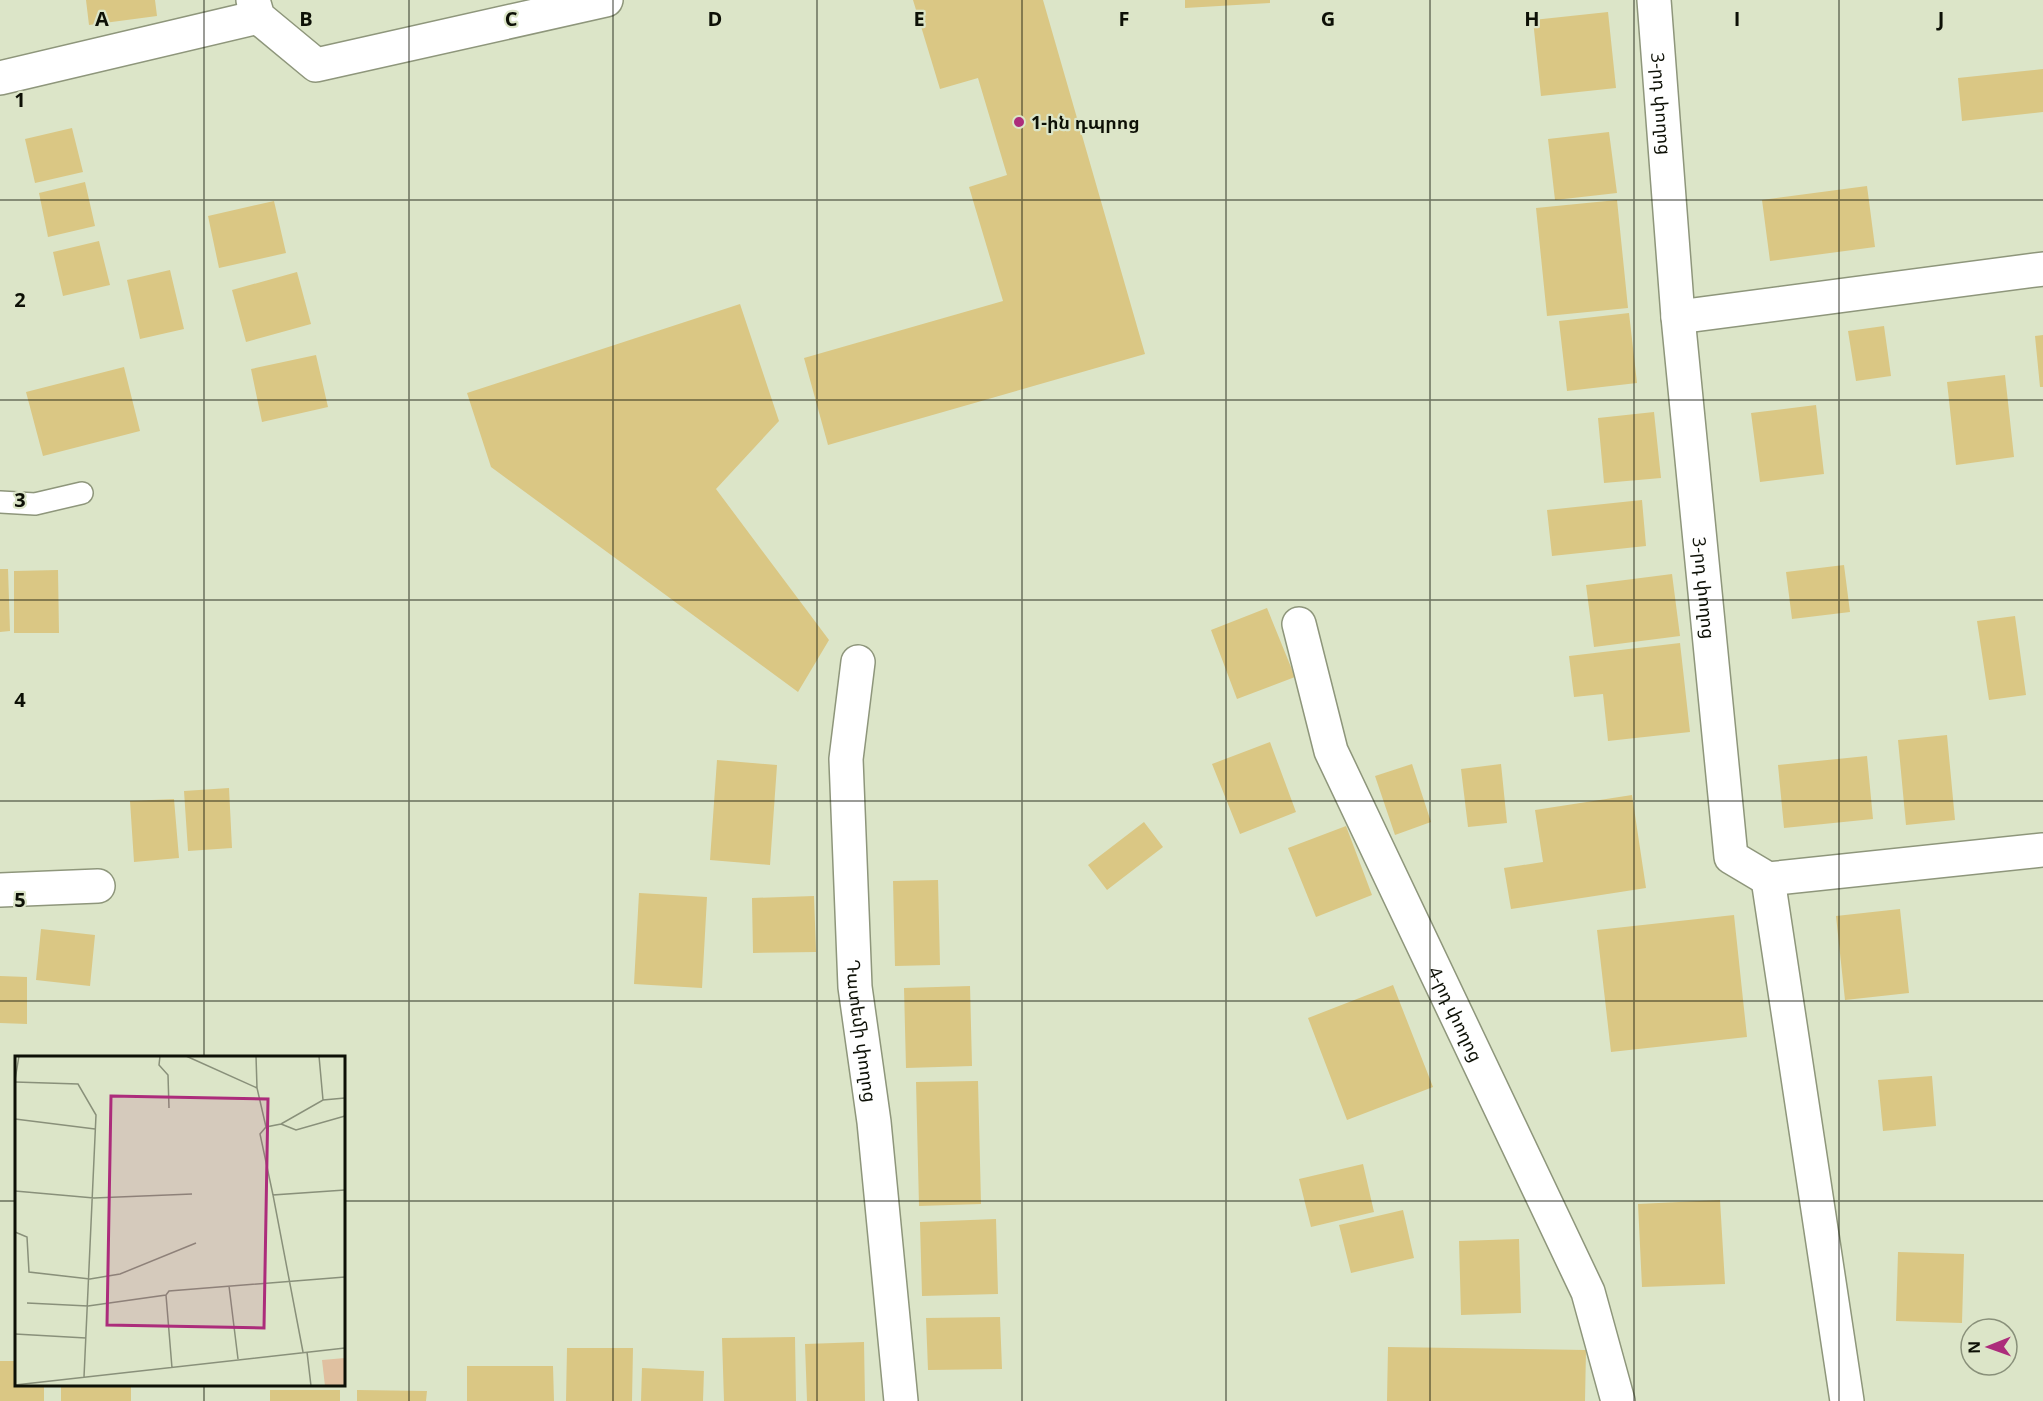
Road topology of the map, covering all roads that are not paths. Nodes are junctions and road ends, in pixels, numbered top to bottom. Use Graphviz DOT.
graph roads {
  1 [pos="606,0"];
  2 [pos="1654,0"];
  3 [pos="255,9"];
  4 [pos="0,78"];
  5 [pos="2043,269"];
  6 [pos="1678,317"];
  7 [pos="82,493"];
  8 [pos="0,502"];
  9 [pos="1299,624"];
  10 [pos="858,662"];
  11 [pos="2043,850"];
  12 [pos="1768,879"];
  13 [pos="98,886"];
  14 [pos="0,890"];
  15 [pos="901,1401"];
  16 [pos="1618,1401"];
  17 [pos="1847,1401"];
  1 -- 3 [label="street"];
  2 -- 6 [label="street, 3-րդ փողոց"];
  3 -- 4 [label="street"];
  5 -- 6 [label="street"];
  6 -- 12 [label="street, 3-րդ փողոց"];
  7 -- 8 [label="lane"];
  9 -- 16 [label="street, 4-րդ փողոց"];
  10 -- 15 [label="street, Դատեմի փողոց"];
  11 -- 12 [label="street"];
  12 -- 17 [label="street"];
  13 -- 14 [label="street"];
}
